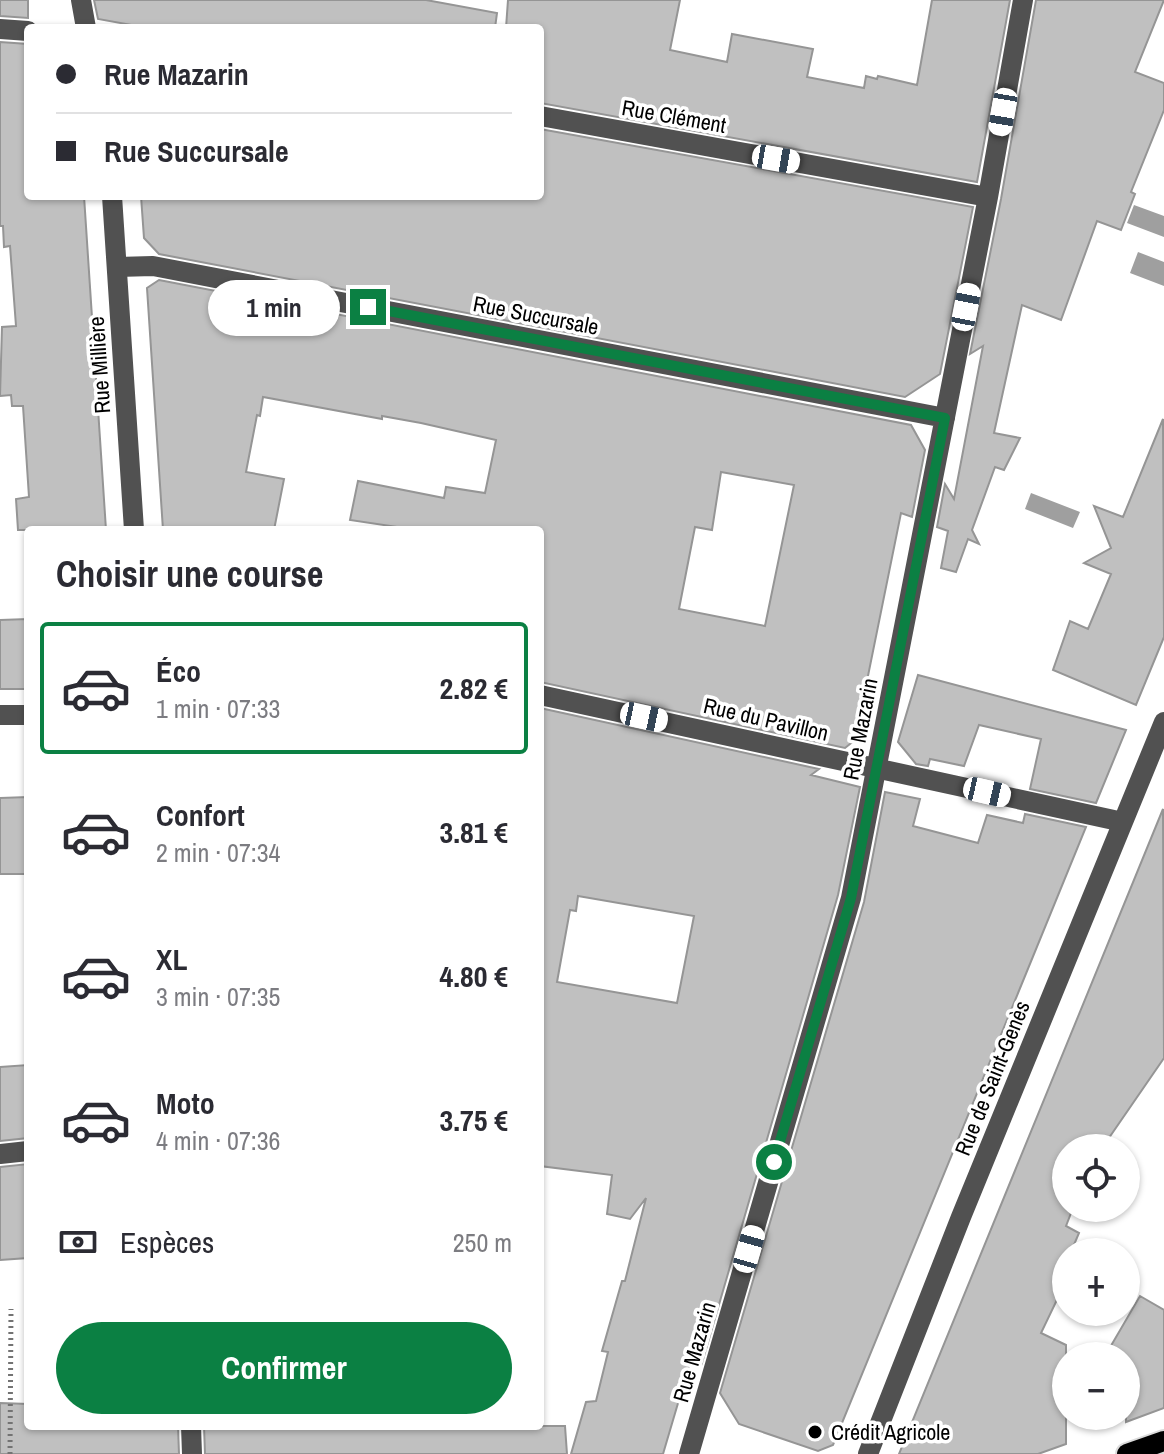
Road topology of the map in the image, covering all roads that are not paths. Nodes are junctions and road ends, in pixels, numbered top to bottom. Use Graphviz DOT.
graph roads {
  1 [pos="81,0"];
  2 [pos="1023,0"];
  3 [pos="85,24"];
  4 [pos="0,29"];
  5 [pos="24,31"];
  6 [pos="544,117"];
  7 [pos="988,197"];
  8 [pos="112,200"];
  9 [pos="117,267"];
  10 [pos="945,418"];
  11 [pos="134,526"];
  12 [pos="544,696"];
  13 [pos="0,715"];
  14 [pos="24,715"];
  15 [pos="1164,722"];
  16 [pos="878,768"];
  17 [pos="1123,822"];
  18 [pos="24,1151"];
  19 [pos="0,1154"];
  20 [pos="191,1430"];
  21 [pos="1164,1441"];
  22 [pos="192,1454"];
  23 [pos="689,1454"];
  24 [pos="868,1454"];
  25 [pos="1127,1454"];
  1 -- 3 [label="street"];
  2 -- 7 [label="street, Rue Mazarin"];
  4 -- 5 [label="street"];
  6 -- 7 [label="street, Rue Clément"];
  7 -- 10 [label="street, Rue Mazarin"];
  8 -- 9 [label="street, Rue Millière"];
  9 -- 10 [label="street, Rue Succursale"];
  9 -- 11 [label="street, Rue Millière"];
  10 -- 16 [label="street, Rue Mazarin"];
  12 -- 16 [label="street, Rue du Pavillon"];
  13 -- 14 [label="street"];
  15 -- 17 [label="street, Rue de Saint-Genès"];
  16 -- 17 [label="street, Rue du Pavillon"];
  16 -- 23 [label="street, Rue Mazarin"];
  17 -- 24 [label="street, Rue de Saint-Genès"];
  18 -- 19 [label="street"];
  20 -- 22 [label="street"];
  21 -- 25 [label="main road"];
}
